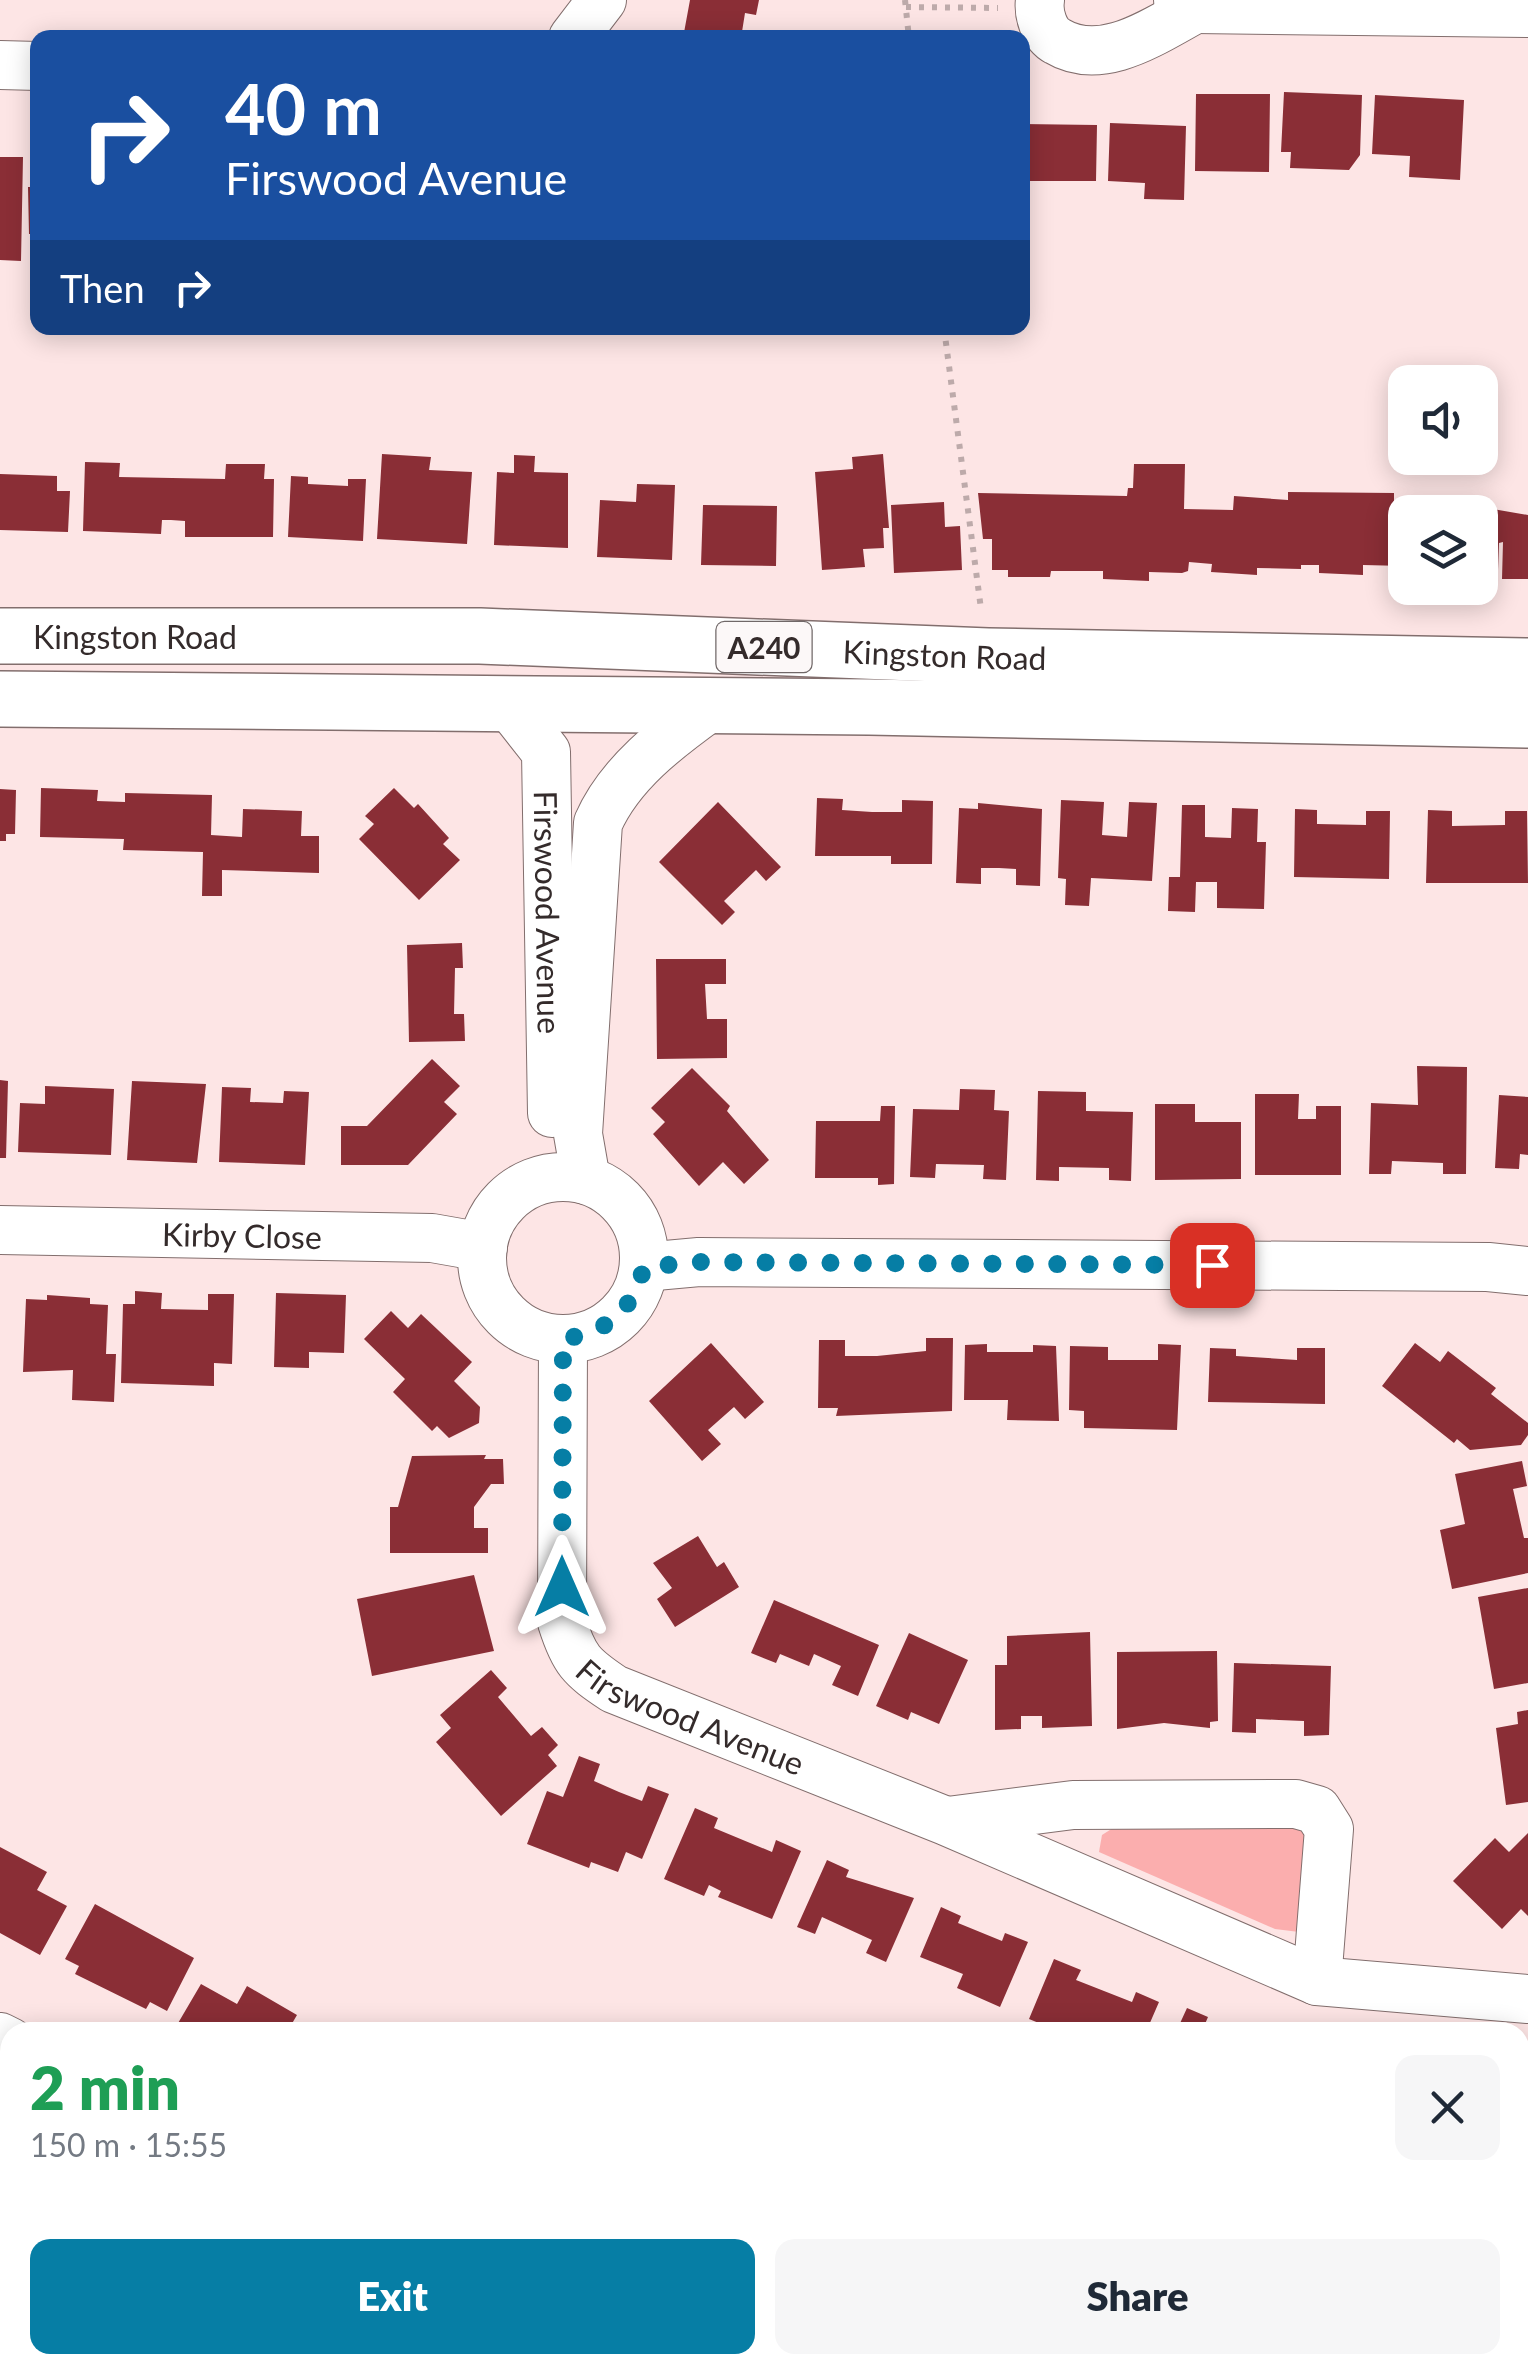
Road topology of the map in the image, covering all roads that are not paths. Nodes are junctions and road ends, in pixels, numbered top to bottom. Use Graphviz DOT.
graph roads {
  1 [pos="602,0"];
  2 [pos="1040,4"];
  3 [pos="1186,5"];
  4 [pos="1528,13"];
  5 [pos="579,30"];
  6 [pos="0,65"];
  7 [pos="30,66"];
  8 [pos="0,636"];
  9 [pos="1528,666"];
  10 [pos="0,699"];
  11 [pos="509,705"];
  12 [pos="710,707"];
  13 [pos="1528,720"];
  14 [pos="586,1180"];
  15 [pos="526,1185"];
  16 [pos="0,1230"];
  17 [pos="482,1247"];
  18 [pos="644,1267"];
  19 [pos="1528,1271"];
  20 [pos="563,1339"];
  21 [pos="946,1821"];
  22 [pos="1317,1982"];
  23 [pos="1528,2000"];
  1 -- 5 [label="street"];
  2 -- 3 [label="street"];
  3 -- 4 [label="street"];
  6 -- 7 [label="street"];
  8 -- 9 [label="highway, Kingston Road / A240"];
  10 -- 11 [label="highway, Kingston Road / A240"];
  11 -- 12 [label="highway, Kingston Road / A240"];
  11 -- 15 [label="street, Firswood Avenue"];
  12 -- 13 [label="highway, Kingston Road / A240"];
  12 -- 14 [label="street, Firswood Avenue"];
  14 -- 15 [label="street"];
  14 -- 18 [label="street"];
  15 -- 17 [label="street, Firswood Avenue"];
  16 -- 17 [label="street, Kirby Close"];
  17 -- 20 [label="street"];
  18 -- 19 [label="street"];
  18 -- 20 [label="street"];
  20 -- 21 [label="street, Firswood Avenue"];
  21 -- 22 [label="street, Firswood Avenue"];
  21 -- 22 [label="street, Firswood Avenue"];
  22 -- 23 [label="street, Firswood Avenue"];
}
